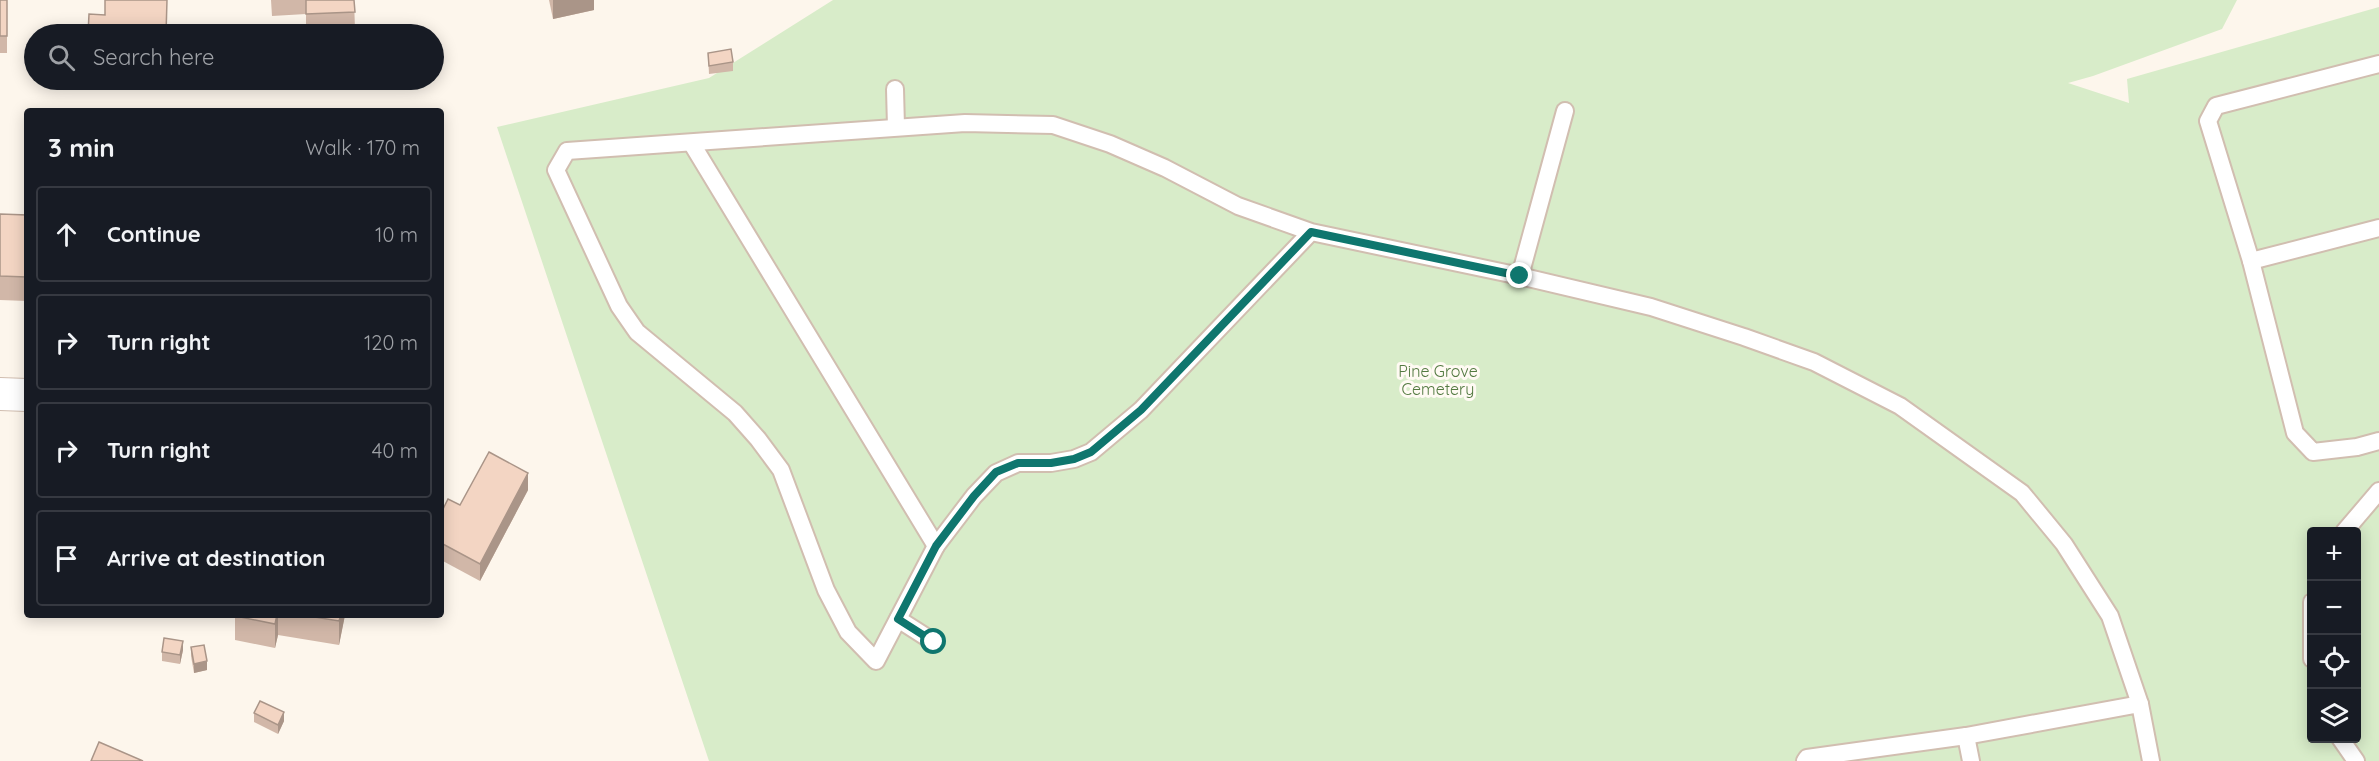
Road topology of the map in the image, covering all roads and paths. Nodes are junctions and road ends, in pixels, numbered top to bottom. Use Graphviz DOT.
graph roads {
  1 [pos="2379,64"];
  2 [pos="895,89"];
  3 [pos="1565,111"];
  4 [pos="896,127"];
  5 [pos="692,144"];
  6 [pos="2379,228"];
  7 [pos="1311,232"];
  8 [pos="2251,261"];
  9 [pos="1520,276"];
  10 [pos="0,394"];
  11 [pos="24,395"];
  12 [pos="2379,441"];
  13 [pos="2379,491"];
  14 [pos="2348,527"];
  15 [pos="936,546"];
  16 [pos="898,619"];
  17 [pos="934,642"];
  18 [pos="2140,704"];
  19 [pos="1966,736"];
  20 [pos="2343,743"];
  21 [pos="1805,761"];
  22 [pos="1971,761"];
  23 [pos="2151,761"];
  24 [pos="2356,761"];
  1 -- 8 [label="lane"];
  2 -- 4 [label="lane"];
  3 -- 9 [label="lane"];
  4 -- 5 [label="lane"];
  4 -- 7 [label="lane"];
  5 -- 15 [label="lane"];
  5 -- 16 [label="lane"];
  6 -- 8 [label="lane"];
  7 -- 9 [label="lane"];
  7 -- 15 [label="lane"];
  8 -- 12 [label="lane"];
  9 -- 18 [label="lane"];
  10 -- 11 [label="street"];
  13 -- 14 [label="lane"];
  15 -- 16 [label="lane"];
  16 -- 17 [label="lane"];
  18 -- 19 [label="lane"];
  18 -- 23 [label="lane"];
  19 -- 21 [label="lane"];
  19 -- 22 [label="lane"];
  20 -- 24 [label="lane"];
}
